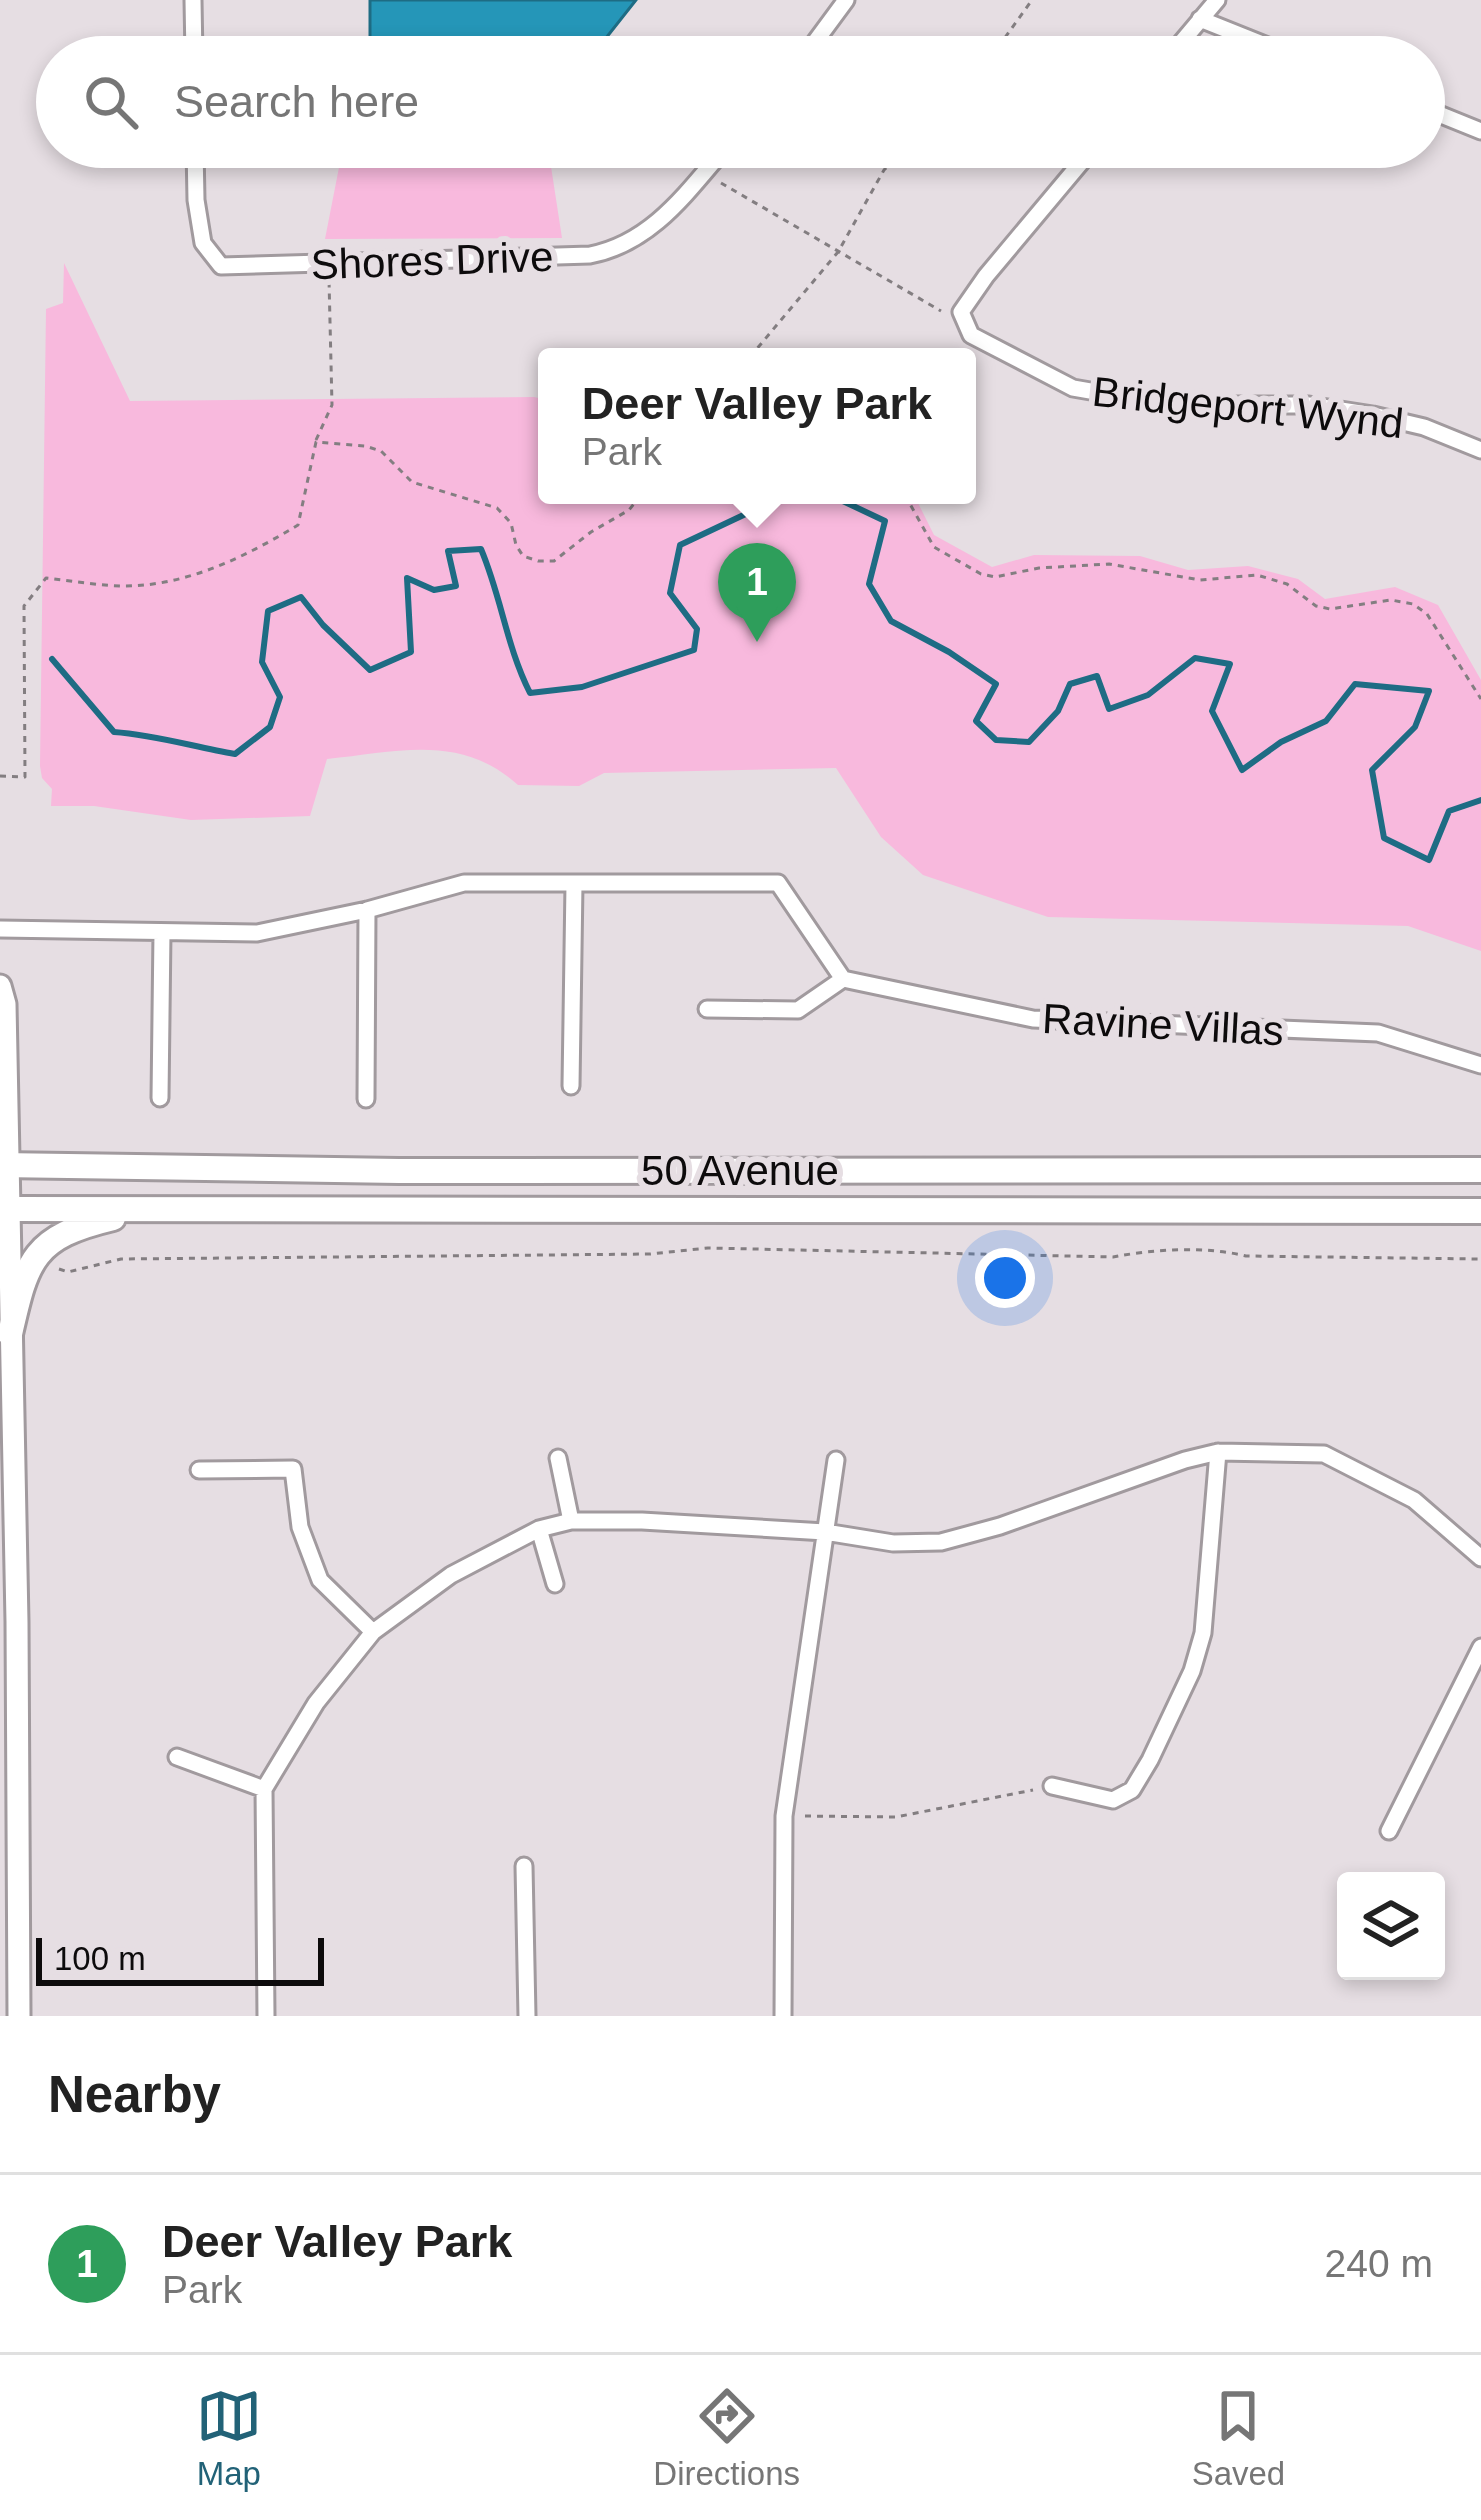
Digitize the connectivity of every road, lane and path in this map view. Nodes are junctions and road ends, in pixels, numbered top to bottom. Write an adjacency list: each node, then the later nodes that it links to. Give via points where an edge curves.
1 (193, 0): 6 (street)
2 (846, 0): 7 (street)
3 (1032, 0): 8 (path)
4 (1216, 0): 5 (street)
5 (1200, 20): 9 (street); 10 (street)
6 (194, 36)
7 (819, 36)
8 (1006, 36)
9 (1187, 36)
10 (1241, 36)
11 (1445, 116): 12 (street)
12 (1481, 131)
13 (195, 168): 19 (street, Shores Drive, via 202,243 221,266)
14 (708, 168): 17 (street, Shores Drive)
15 (886, 168): 18 (path)
16 (1077, 168): 20 (street, via 986,277 962,312)
17 (704, 173): 18 (path); 19 (street, Shores Drive, via 661,223 610,251)
18 (838, 252): 20 (path); 21 (path)
19 (328, 263): 22 (path, via 332,405)
20 (967, 326): 23 (street, Bridgeport Wynd, via 1073,388 1171,405 1309,405 1424,427)
21 (758, 348)
22 (316, 442): 24 (path, via 380,451 412,482 497,508 523,556 538,561 554,561); 27 (path, via 298,525 256,550 195,575 124,586 46,578 24,606 25,777)
23 (1481, 450)
24 (633, 504)
25 (910, 504): 26 (path, via 934,547 995,577 1109,564 1200,580 1257,575 1330,609 1413,604)
26 (1481, 699)
27 (0, 776)
28 (574, 884): 29 (street, via 464,883); 32 (street, via 778,884); 36 (street)
29 (367, 910): 31 (street, via 256,934); 38 (street)
30 (0, 929): 31 (street)
31 (162, 932): 37 (street)
32 (843, 979): 34 (street, via 798,1010); 35 (street, Ravine Villas, via 1033,1019 1378,1033)
33 (0, 986): 39 (main road)
34 (707, 1010)
35 (1481, 1065)
36 (571, 1086)
37 (160, 1098)
38 (366, 1099)
39 (5, 1165): 40 (main road, 50 Avenue); 41 (main road)
40 (1481, 1170)
41 (5, 1209): 42 (main road, 50 Avenue); 46 (main road)
42 (152, 1209): 43 (main road, 50 Avenue); 44 (main road, via 66,1232)
43 (1481, 1211)
44 (39, 1253): 45 (path, via 68,1272 121,1259 708,1248); 46 (main road, via 24,1275)
45 (1481, 1258)
46 (10, 1334): 64 (main road)
47 (1218, 1452): 53 (street, via 941,1542); 54 (street, via 1324,1454 1414,1500); 59 (street, via 1204,1633 1150,1760 1132,1790 1113,1800)
48 (558, 1458): 51 (street)
49 (836, 1460): 53 (street)
50 (199, 1470): 56 (street, via 292,1468 300,1527 320,1580)
51 (571, 1521): 52 (street); 53 (street)
52 (539, 1529): 55 (street); 56 (street, via 451,1575)
53 (824, 1532): 61 (street)
54 (1481, 1558)
55 (555, 1584)
56 (373, 1632): 60 (street, via 316,1703)
57 (1481, 1647): 62 (street)
58 (177, 1757): 60 (street)
59 (1052, 1786): 61 (path, via 896,1817)
60 (264, 1789): 65 (street)
61 (784, 1816): 67 (street)
62 (1389, 1831)
63 (524, 1866): 66 (street)
64 (19, 2016)
65 (266, 2016)
66 (527, 2016)
67 (783, 2016)

